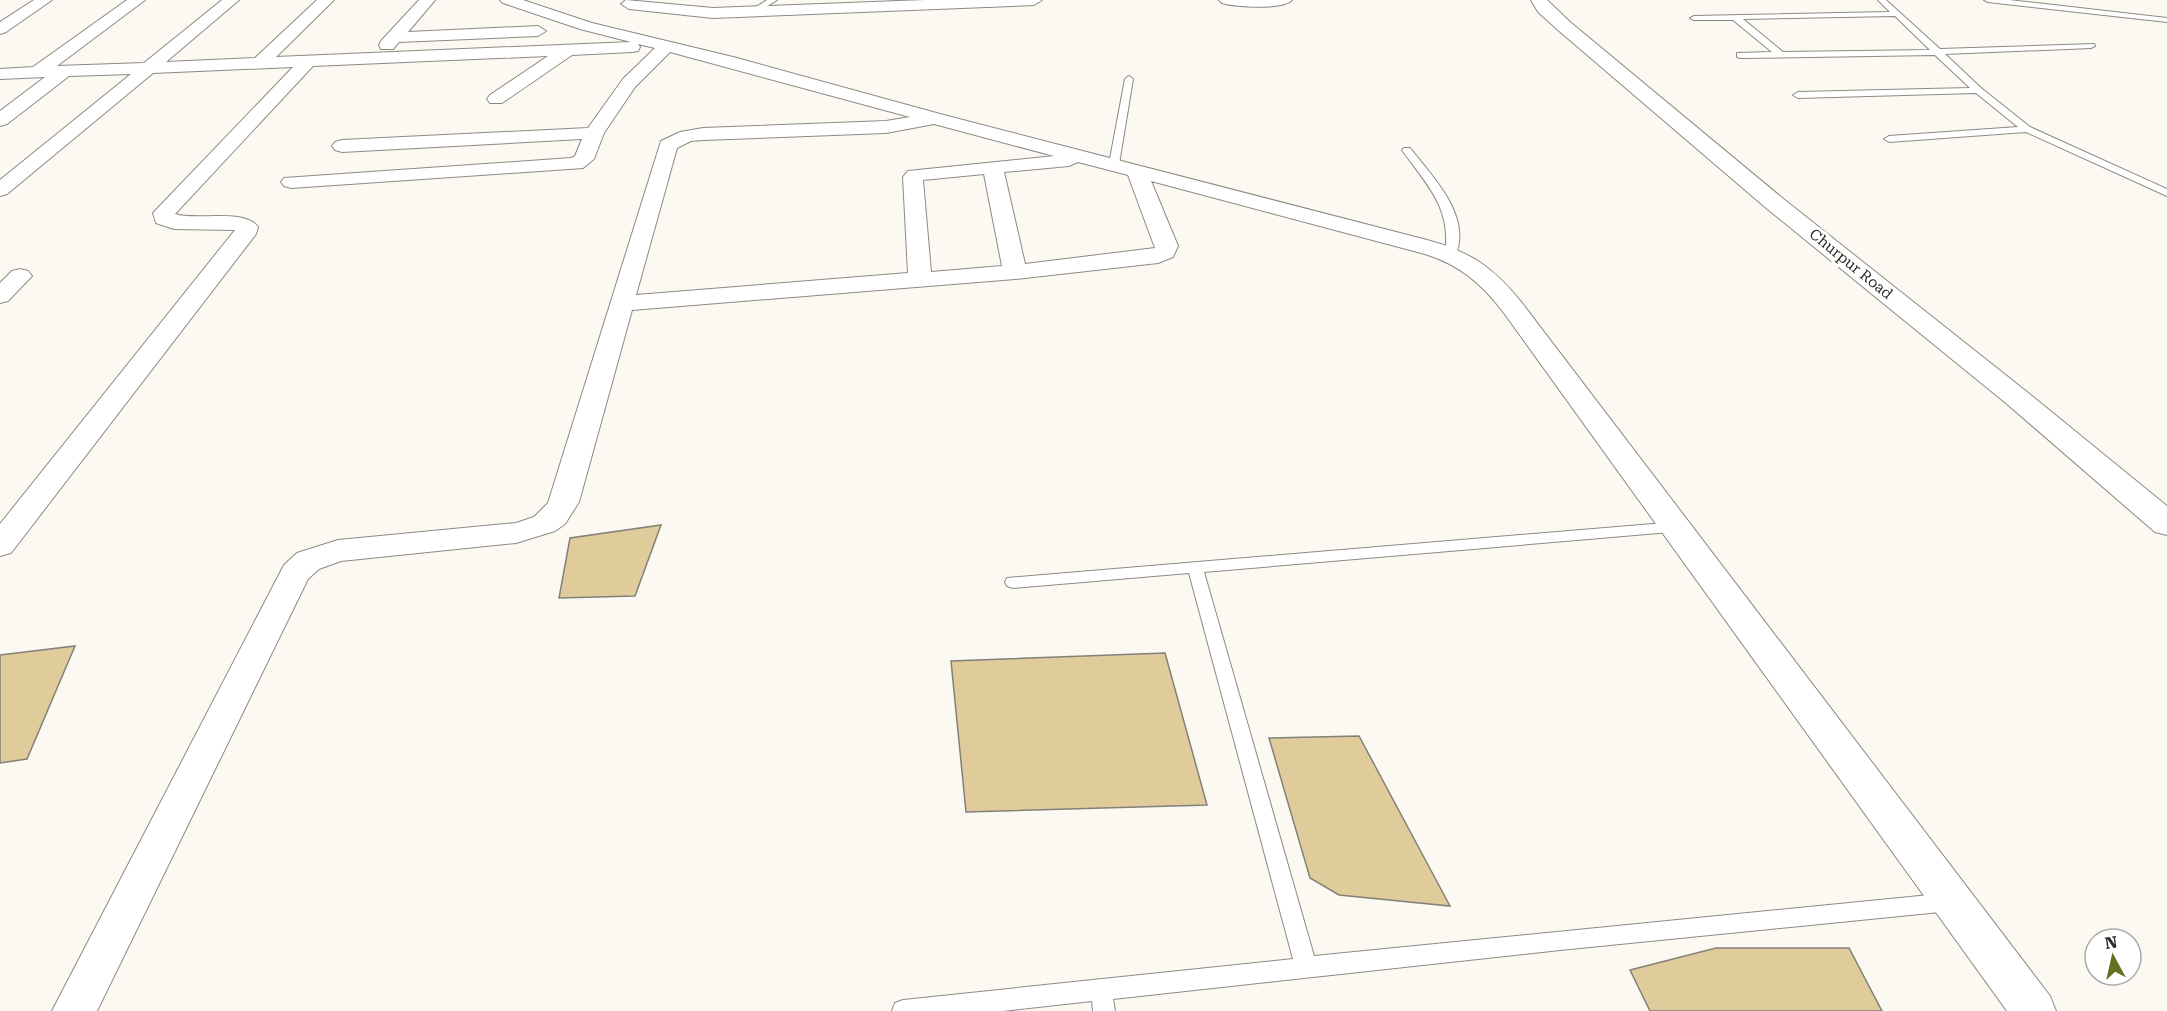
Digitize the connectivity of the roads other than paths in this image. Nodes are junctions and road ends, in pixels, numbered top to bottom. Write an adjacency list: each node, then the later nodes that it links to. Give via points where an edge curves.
1 (44, 0): 20 (street)
2 (137, 0): 33 (street)
3 (231, 0): 31 (street)
4 (326, 0): 30 (street)
5 (427, 0): 21 (street)
6 (508, 0): 14 (street)
7 (773, 0): 15 (lane)
8 (1034, 0): 15 (street)
9 (1227, 0): 10 (street)
10 (1284, 0)
11 (1539, 0): 57 (street, Churpur Road, via 1564,26 1773,202)
12 (1882, 0): 16 (lane)
13 (1988, 0): 19 (lane)
14 (615, 11): 15 (street); 21 (street, via 551,31); 22 (street)
15 (752, 12)
16 (1897, 14): 17 (lane); 25 (lane)
17 (1735, 17): 18 (lane); 26 (lane)
18 (1694, 18)
19 (2167, 20)
20 (0, 28)
21 (394, 37): 28 (street)
22 (667, 46): 24 (street); 39 (street); 42 (street, via 629,83)
23 (2091, 46): 25 (lane)
24 (568, 50): 28 (street); 38 (street)
25 (1937, 52): 26 (lane); 36 (lane)
26 (1780, 54): 27 (lane)
27 (1740, 55)
28 (373, 59): 29 (street)
29 (307, 62): 30 (street); 59 (street, via 164,213 164,218 174,222 239,224 247,227 245,234)
30 (260, 63): 31 (street)
31 (148, 68): 32 (street); 49 (street)
32 (65, 71): 33 (street); 40 (street)
33 (38, 72): 34 (street)
34 (0, 74)
35 (1129, 79): 46 (lane)
36 (1978, 90): 37 (lane); 41 (lane)
37 (1798, 95)
38 (496, 99)
39 (933, 118): 46 (street); 56 (street, via 886,127 703,134 675,140 665,154)
40 (0, 120)
41 (2026, 129): 43 (lane); 50 (lane)
42 (594, 133): 44 (street); 48 (street, via 584,159 565,166)
43 (1889, 139)
44 (342, 146)
45 (1407, 150): 51 (lane, via 1447,206 1454,224)
46 (1114, 164): 47 (street); 51 (street); 52 (street, via 1167,246 1165,252 1144,259)
47 (993, 166): 52 (street); 54 (street, via 920,173 913,177)
48 (291, 182)
49 (0, 190)
50 (2167, 193)
51 (1451, 254): 58 (street, via 1474,266 1493,283)
52 (1015, 272): 54 (street)
53 (20, 276): 55 (street)
54 (920, 279): 56 (street)
55 (0, 296)
56 (624, 303): 65 (street, via 564,502 555,519 516,533 338,551 308,561 295,573)
57 (2167, 524)
58 (1677, 527): 60 (lane); 62 (street)
59 (0, 545)
60 (1195, 567): 61 (lane); 63 (lane)
61 (1013, 582)
62 (1954, 901): 63 (lane); 67 (street)
63 (1306, 968): 64 (lane)
64 (1103, 1000): 66 (lane)
65 (74, 1011)
66 (903, 1011)
67 (2034, 1011)

